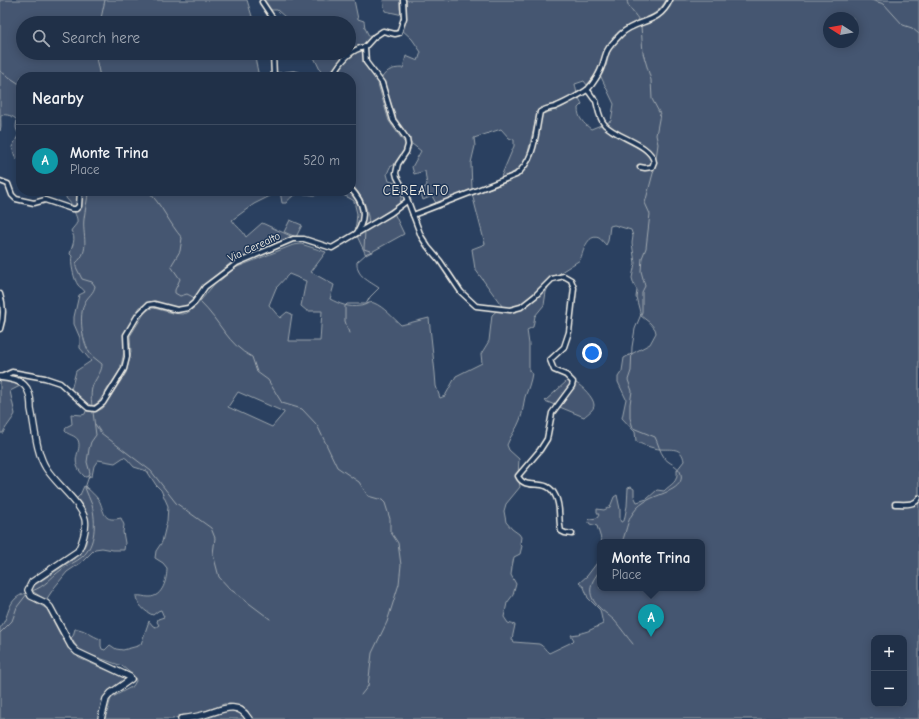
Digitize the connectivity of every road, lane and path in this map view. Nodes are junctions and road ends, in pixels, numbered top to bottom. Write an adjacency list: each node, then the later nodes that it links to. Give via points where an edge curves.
1 (403, 0): 5 (street, via 404,18 399,33 383,31)
2 (670, 0): 11 (street, via 666,10 661,14 621,34 607,51 602,68)
3 (262, 2): 4 (street)
4 (271, 16)
5 (365, 47): 6 (street); 16 (street, via 366,62 382,83 394,120 407,139 406,152 398,164 396,173)
6 (356, 50)
7 (273, 60): 9 (street)
8 (345, 60): 10 (street)
9 (274, 72)
10 (335, 72)
11 (587, 90): 12 (street, via 596,101 605,125 650,152 654,162 652,167); 17 (street, via 540,112 532,153 523,169 516,175)
12 (640, 167)
13 (0, 181): 15 (street, via 8,184 16,199 34,203 45,200 76,209 79,206)
14 (356, 195): 18 (street, via 363,211 363,220)
15 (80, 196)
16 (407, 201): 17 (street); 18 (street, Via Cerealto)
17 (413, 215): 24 (street, via 421,236 461,292 476,306 510,310 521,307 552,279 564,276 571,280 574,288 570,332 564,347 550,360 554,370 573,382 572,386 552,414 547,439 518,476 525,484 544,484 550,488 556,496 561,531)
18 (356, 234): 21 (street, Via Cerealto, via 332,248 304,239 293,239 237,263 205,287 188,308 177,310 154,304 148,305 138,315 126,335 127,357 124,369 103,403 95,409 88,408 60,383 12,372)
19 (0, 294): 20 (street, via 3,319)
20 (0, 329)
21 (0, 377): 25 (street, via 22,383 28,391 36,436 46,469 85,520 78,552 30,584 28,590 29,594 50,607 71,646 77,652 130,677 131,679 106,699)
22 (919, 498): 23 (street, via 914,503)
23 (895, 504)
24 (572, 534)
25 (101, 719)
26 (181, 719): 27 (street, via 226,707 237,709)
27 (249, 719)

